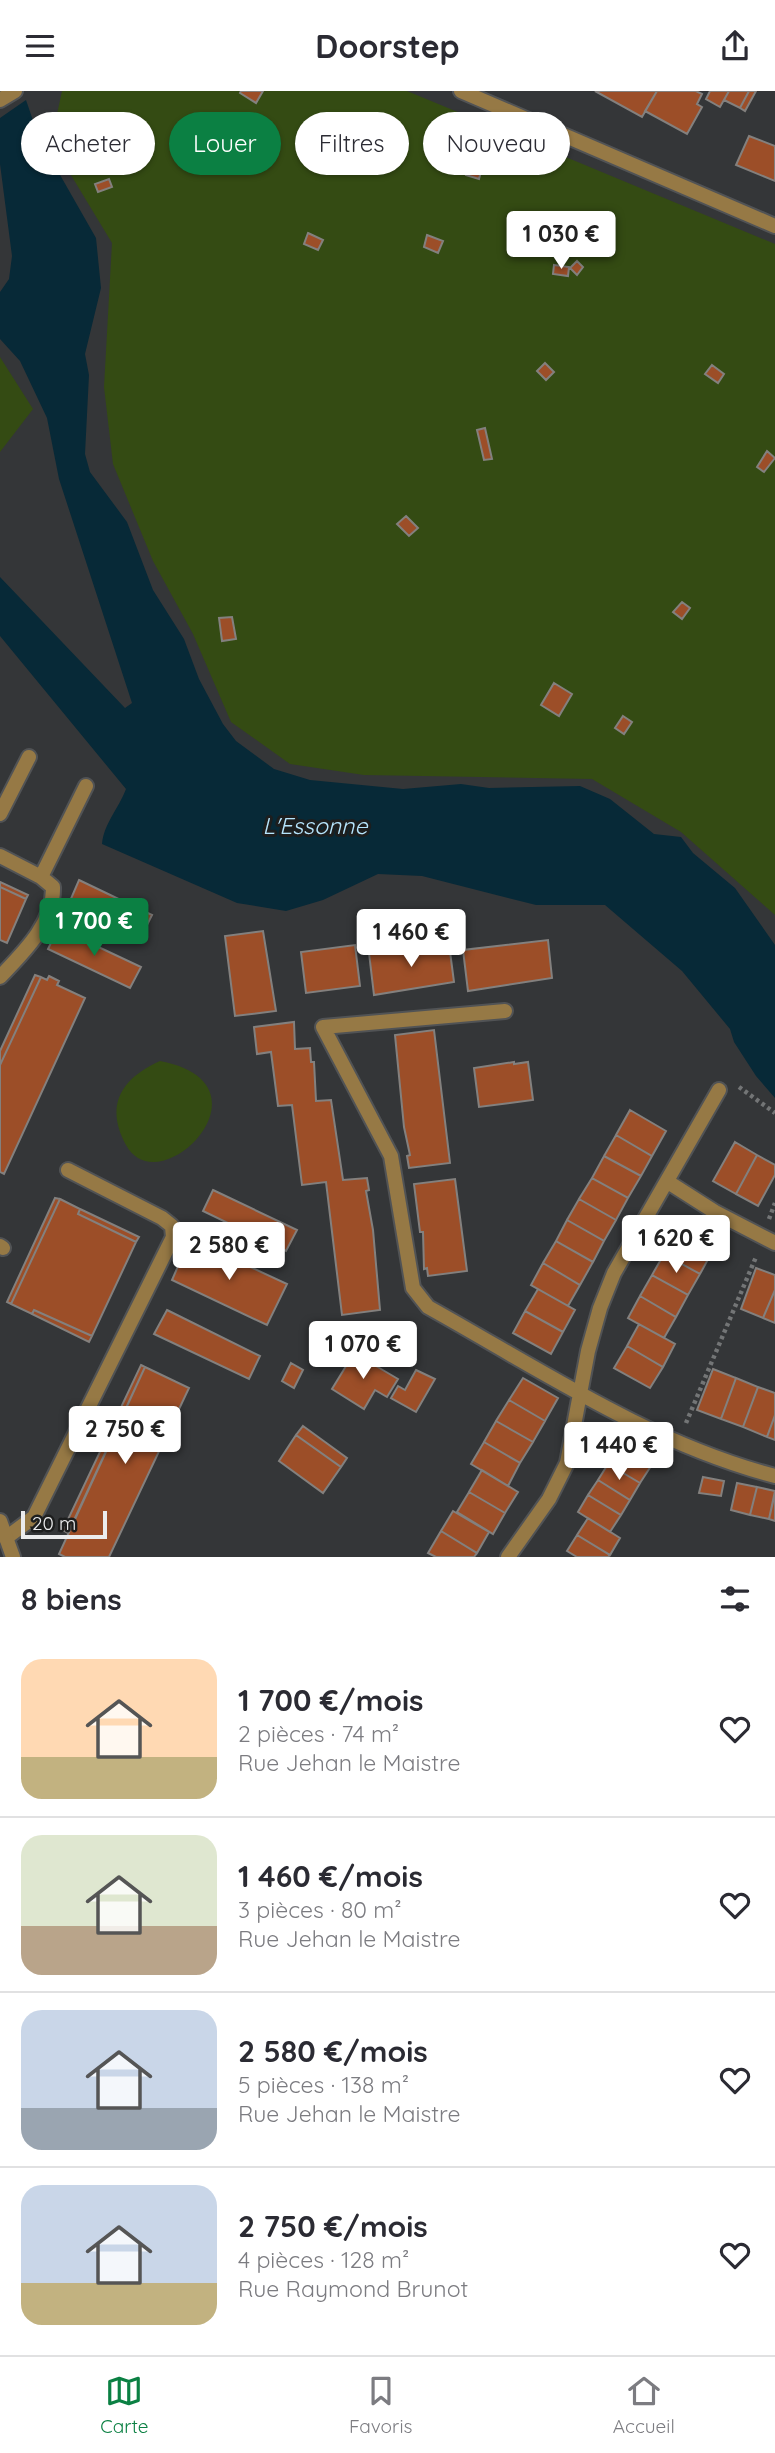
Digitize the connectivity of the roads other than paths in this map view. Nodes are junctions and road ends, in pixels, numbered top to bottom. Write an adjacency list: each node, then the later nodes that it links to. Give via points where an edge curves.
1 (15, 91): 3 (street)
2 (461, 91): 4 (street)
3 (0, 100)
4 (775, 226)
5 (29, 757): 7 (street)
6 (86, 786): 9 (street)
7 (0, 814)
8 (0, 856): 9 (street)
9 (41, 877): 10 (street, via 53,887 53,907 26,949)
10 (0, 977)
11 (505, 1011): 16 (street, via 323,1027 391,1156 412,1289 428,1307)
12 (719, 1090): 14 (street)
13 (68, 1170): 19 (street, via 162,1219 172,1226 173,1237 34,1517)
14 (668, 1182): 15 (street); 16 (street, via 614,1273 600,1308)
15 (770, 1240)
16 (580, 1395): 17 (street, via 679,1444); 21 (street, via 567,1463 550,1499)
17 (775, 1476)
18 (0, 1521): 19 (street)
19 (6, 1538): 20 (street)
20 (13, 1557)
21 (508, 1557)

